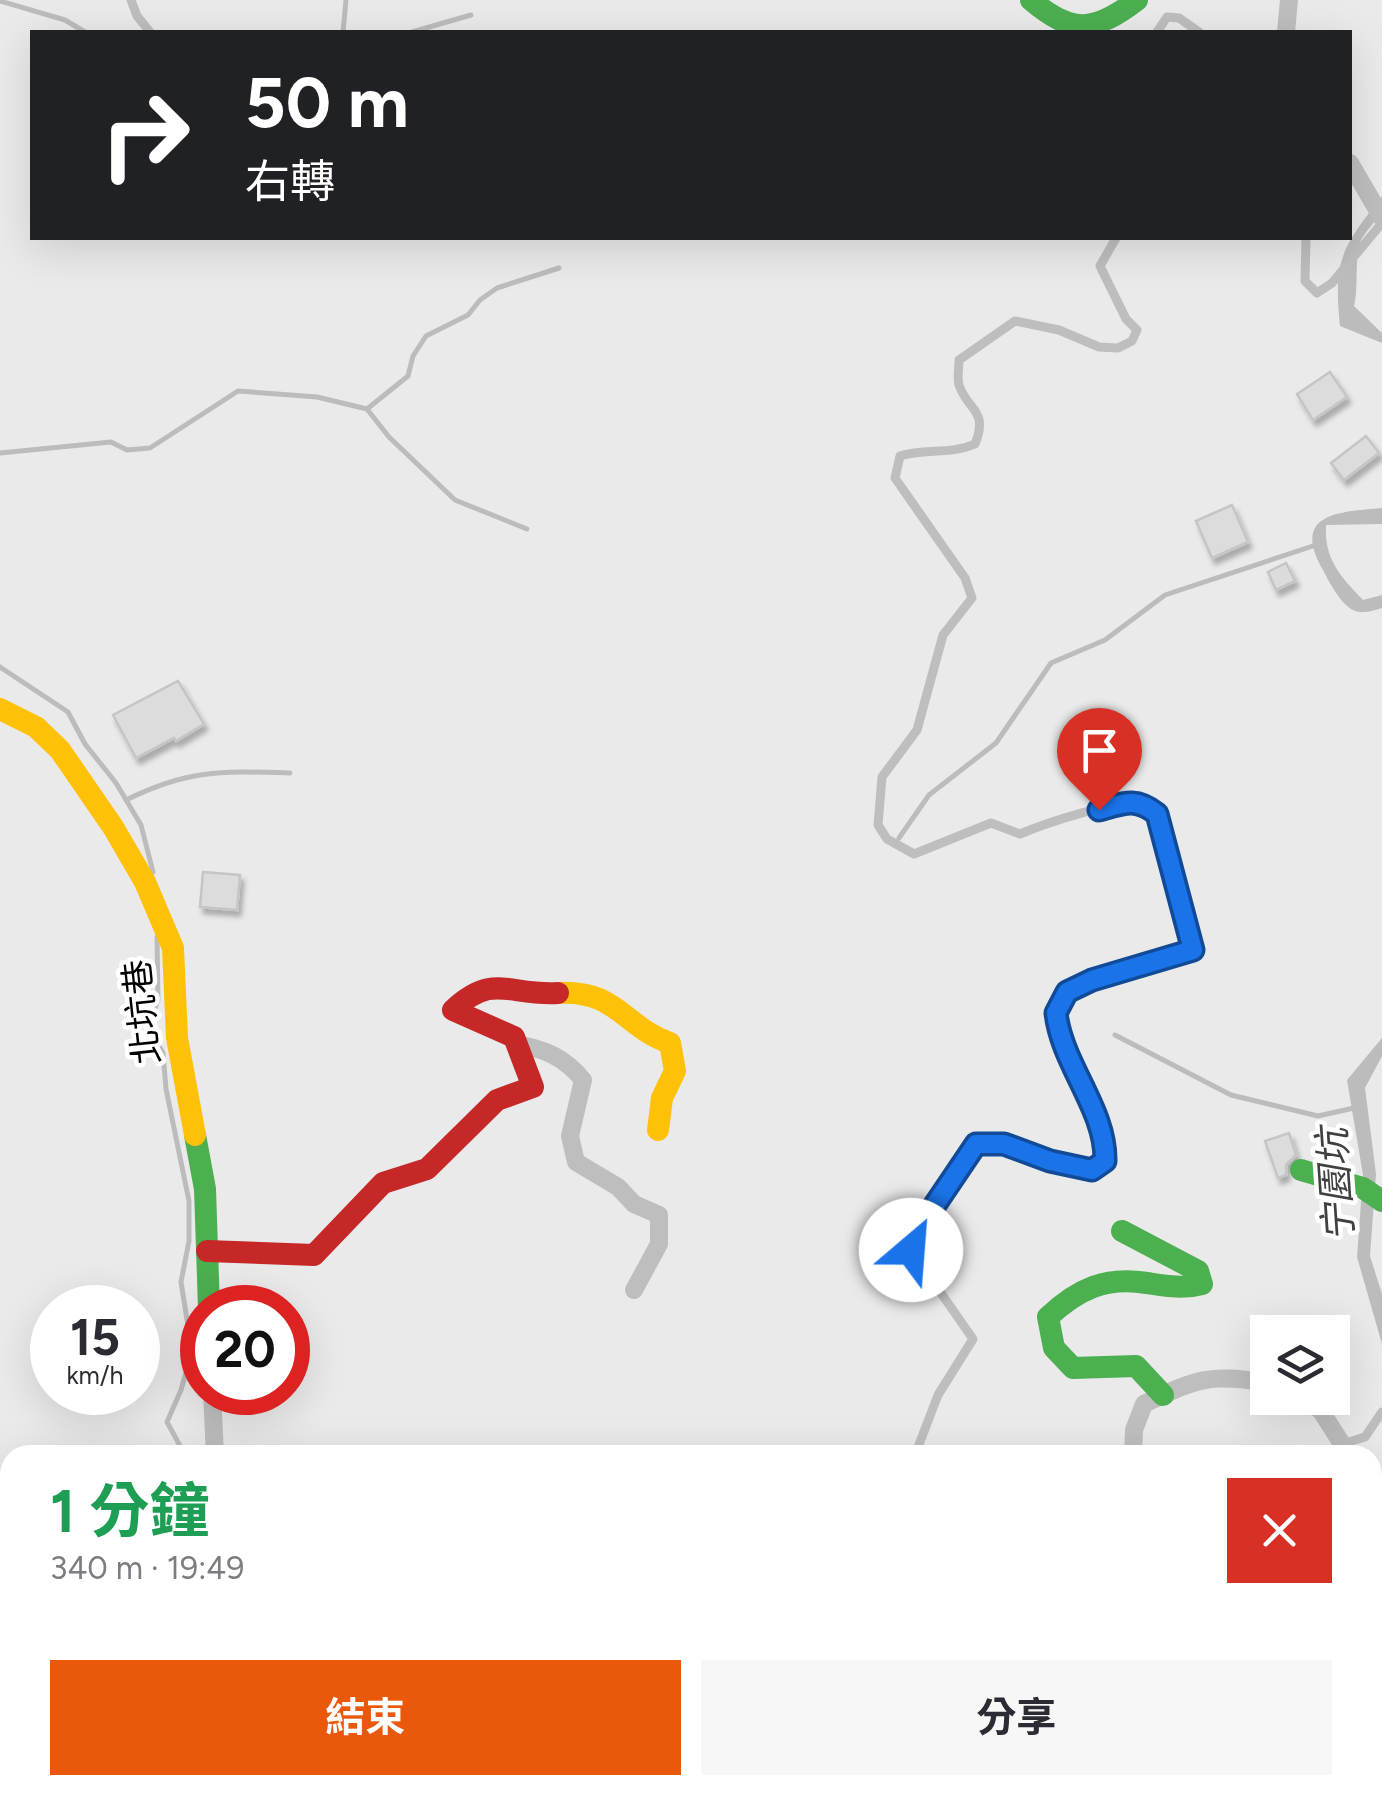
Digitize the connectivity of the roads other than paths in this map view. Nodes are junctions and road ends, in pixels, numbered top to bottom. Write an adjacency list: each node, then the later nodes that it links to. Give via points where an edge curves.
1 (131, 0): 5 (lane)
2 (1030, 0): 3 (street, via 1052,20 1084,27 1113,20)
3 (1137, 0)
4 (1290, 0): 8 (street)
5 (148, 30)
6 (1158, 30): 7 (lane, via 1167,17)
7 (1196, 30)
8 (1286, 30)
9 (1352, 166): 10 (street)
10 (1382, 220): 12 (lane, via 1317,293 1306,281)
11 (1115, 240): 28 (lane, via 1100,266 1136,330 1132,341 1099,347 1015,321 960,360 959,385 978,413 976,444 900,456 895,478 972,598 944,635 917,730 882,777 878,826 914,854 991,823 1020,834 1126,803 1144,804 1157,814 1193,950 1092,980 1067,992 1056,1013 1106,1144 1105,1161 1092,1170 1004,1144 976,1144 922,1224 911,1250 972,1339 938,1395)
12 (1306, 240)
13 (0, 709): 19 (street, 北坑巷, via 36,727 60,750 145,882 173,948 177,1038 205,1189)
14 (516, 1044): 15 (street, via 514,1036 453,1010 471,992 498,986 600,998 670,1043 675,1071 662,1098); 19 (street, via 532,1088 497,1100 427,1168 383,1183 314,1255); 21 (street, via 568,1062 582,1080 570,1136 576,1162 659,1215 659,1244)
15 (658, 1130)
16 (1301, 1170): 17 (street, via 1363,1188)
17 (1382, 1201)
18 (1122, 1231): 23 (street, via 1198,1271 1202,1284 1181,1290 1109,1279 1070,1295 1048,1317 1054,1348 1073,1368 1136,1366)
19 (207, 1251): 20 (street, 北坑巷)
20 (208, 1285)
21 (634, 1290)
22 (1250, 1380): 23 (street, via 1198,1378)
23 (1162, 1395): 29 (street, via 1144,1404)
24 (1382, 1412): 31 (lane, via 1365,1437)
25 (213, 1415): 27 (street)
26 (1324, 1415): 30 (street)
27 (215, 1445)
28 (919, 1445)
29 (1133, 1445)
30 (1338, 1445)
31 (1348, 1445)

